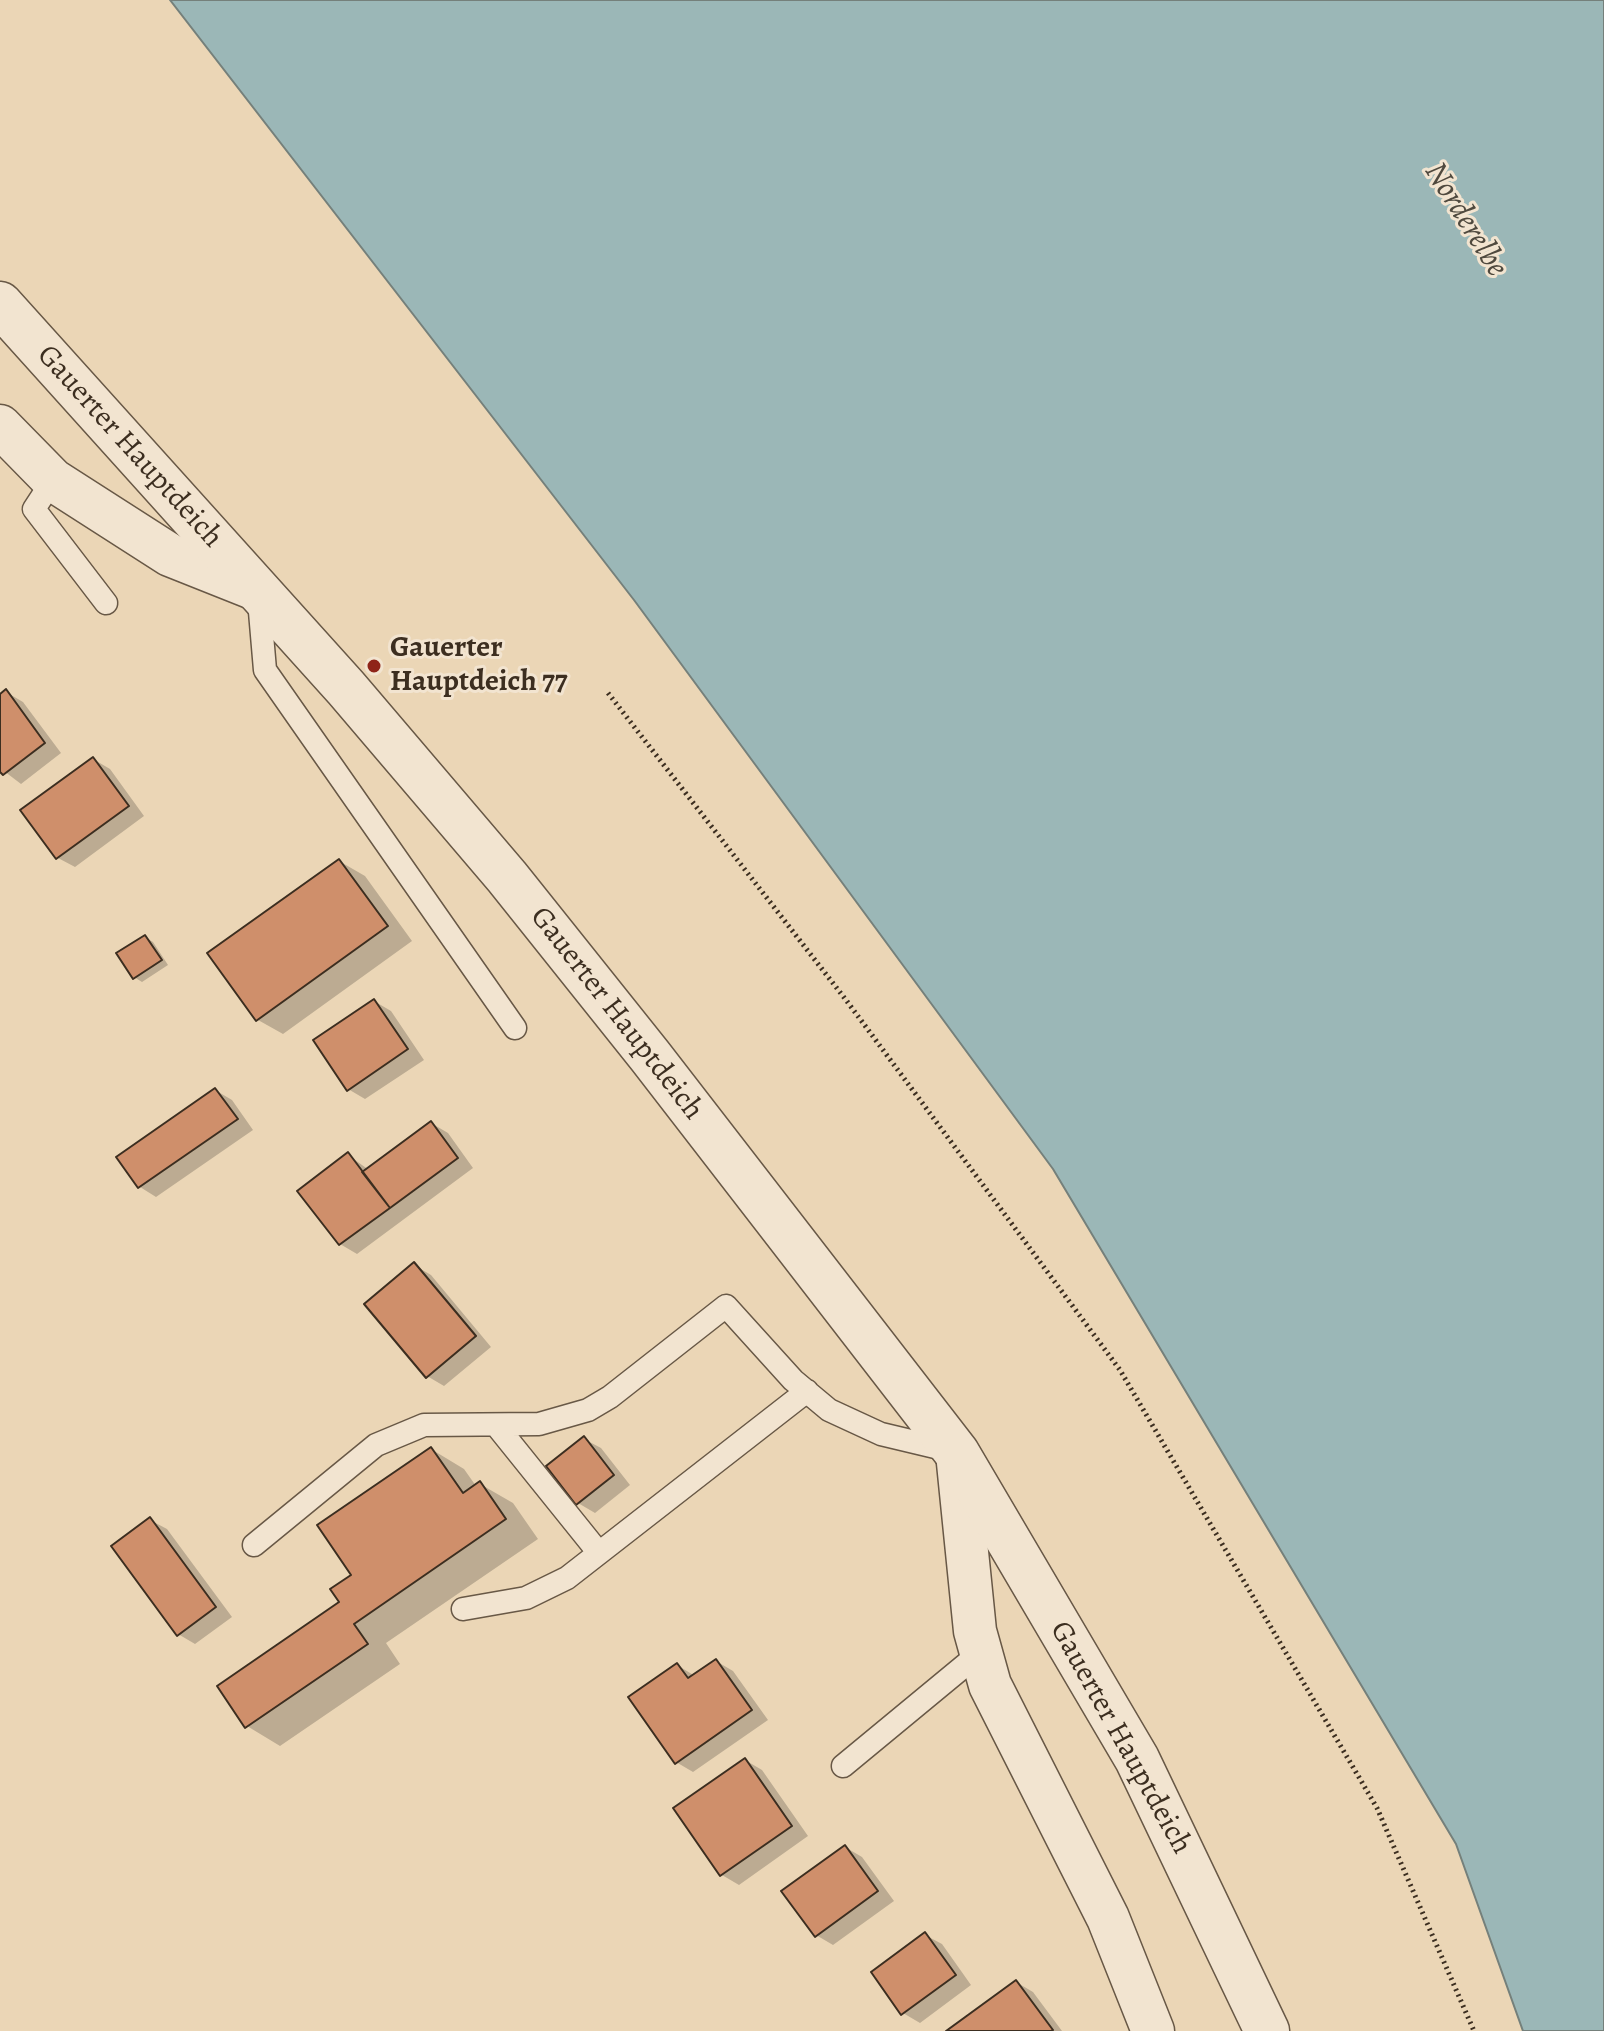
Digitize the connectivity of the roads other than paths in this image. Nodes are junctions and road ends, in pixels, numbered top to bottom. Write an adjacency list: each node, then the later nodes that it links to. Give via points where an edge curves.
1 (0, 304): 4 (street, Gauerter Hauptdeich)
2 (0, 426): 3 (street, Gauerter Hauptdeich)
3 (53, 480): 4 (street, Gauerter Hauptdeich, via 170,555); 5 (lane, via 34,509)
4 (258, 590): 6 (lane, via 265,670); 9 (street, Gauerter Hauptdeich, via 507,877)
5 (106, 603)
6 (515, 1028)
7 (807, 1391): 8 (lane, via 726,1306 588,1410 539,1424); 9 (lane, via 829,1410 881,1434); 11 (lane)
8 (496, 1425): 10 (lane, via 424,1425 376,1445); 11 (lane)
9 (957, 1453): 13 (street); 16 (street, Gauerter Hauptdeich, via 1137,1759)
10 (254, 1545)
11 (599, 1553): 12 (lane, via 567,1578 526,1598)
12 (463, 1609)
13 (981, 1652): 14 (lane); 15 (street, via 990,1685 1108,1918)
14 (843, 1766)
15 (1153, 2031)
16 (1267, 2031)

